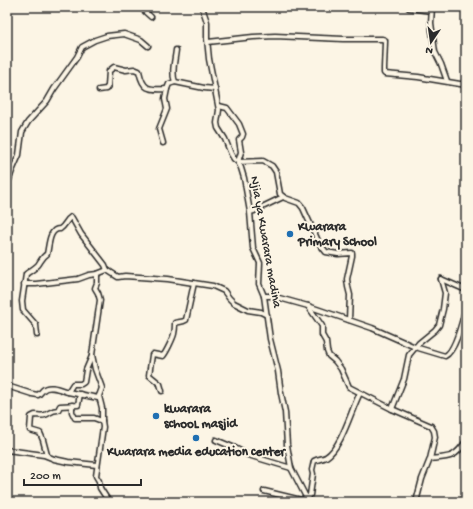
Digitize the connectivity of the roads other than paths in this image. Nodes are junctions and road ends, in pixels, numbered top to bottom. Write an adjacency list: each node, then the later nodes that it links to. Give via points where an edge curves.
1 (140, 7): 5 (street)
2 (202, 7): 6 (street, Njia ya Kwarara madina, via 207,22)
3 (408, 7): 4 (street)
4 (432, 9): 10 (street, via 435,52)
5 (151, 17)
6 (208, 42): 10 (street, via 275,36 382,38 385,40 385,74); 14 (street, Njia ya Kwarara madina)
7 (148, 46): 19 (street, via 141,40 124,34 107,36 82,47 47,101 22,132 19,155)
8 (176, 50): 11 (street)
9 (466, 76): 12 (street)
10 (447, 81): 12 (street)
11 (175, 82): 13 (street, via 169,84); 14 (street)
12 (465, 85)
13 (166, 89): 15 (street, via 146,88 139,71 114,68 109,71 106,89); 17 (street, via 167,109 159,129)
14 (215, 89): 16 (street, Njia ya Kwarara madina)
15 (99, 90)
16 (219, 106): 18 (street, Njia ya Kwarara madina, via 218,128); 18 (street, via 227,108 243,134 239,140 241,152)
17 (164, 143)
18 (238, 162): 20 (street, via 263,161 272,166); 21 (street, Njia ya Kwarara madina, via 244,178)
19 (7, 186)
20 (283, 197): 21 (street); 31 (street, via 299,203 303,208 319,243 326,252 352,253 347,279 350,295)
21 (250, 212): 27 (street, Njia ya Kwarara madina, via 253,248 260,263 260,284)
22 (107, 270): 23 (street); 24 (street, via 118,277); 25 (street, via 71,217 64,227 54,230 47,254 26,274)
23 (97, 274): 25 (street); 34 (street, via 95,288 100,300)
24 (194, 283): 30 (street, via 219,288 234,303); 36 (street, via 186,320 176,323 166,352 162,356 152,355 149,375 160,384)
25 (24, 284): 32 (street, via 22,310 36,325)
26 (466, 290): 33 (street, via 440,279 445,293 439,325)
27 (264, 296): 28 (street); 30 (street, Njia ya Kwarara madina)
28 (308, 306): 31 (street); 38 (street, via 322,326 322,335 329,356 342,369 349,387)
29 (466, 307): 33 (street, via 454,348 449,354 446,356)
30 (267, 315): 50 (street, Njia ya Kwarara madina, via 285,412)
31 (349, 320): 33 (street)
32 (37, 335)
33 (415, 347): 42 (street, via 409,355 404,379)
34 (92, 355): 37 (street, via 84,382 73,384); 40 (street, via 102,388)
35 (7, 386): 37 (street, via 38,396 47,388)
36 (162, 391)
37 (68, 392): 39 (street)
38 (360, 392): 42 (street); 54 (street, via 336,446 325,458 314,461)
39 (80, 394): 40 (street, via 98,398); 41 (street, via 78,405)
40 (100, 396): 43 (street)
41 (72, 405): 43 (street, via 75,418 94,418); 47 (street, via 60,406 58,410 46,415 31,417 30,430 40,433)
42 (392, 409): 48 (street, via 431,426 435,437)
43 (102, 421): 49 (street)
44 (216, 440): 50 (street, via 255,457)
45 (466, 441): 48 (street, via 454,455)
46 (7, 450): 47 (street)
47 (47, 456): 49 (street, via 68,462)
48 (430, 459): 58 (street)
49 (97, 464): 56 (street, via 96,476)
50 (291, 468): 51 (street, Njia ya Kwarara madina)
51 (302, 489): 54 (street, Njia ya Kwarara madina); 55 (street)
52 (264, 491): 53 (street)
53 (290, 498): 55 (street); 57 (street)
54 (308, 500): 55 (street)
55 (301, 501)
56 (109, 502)
57 (287, 502)
58 (416, 502)

